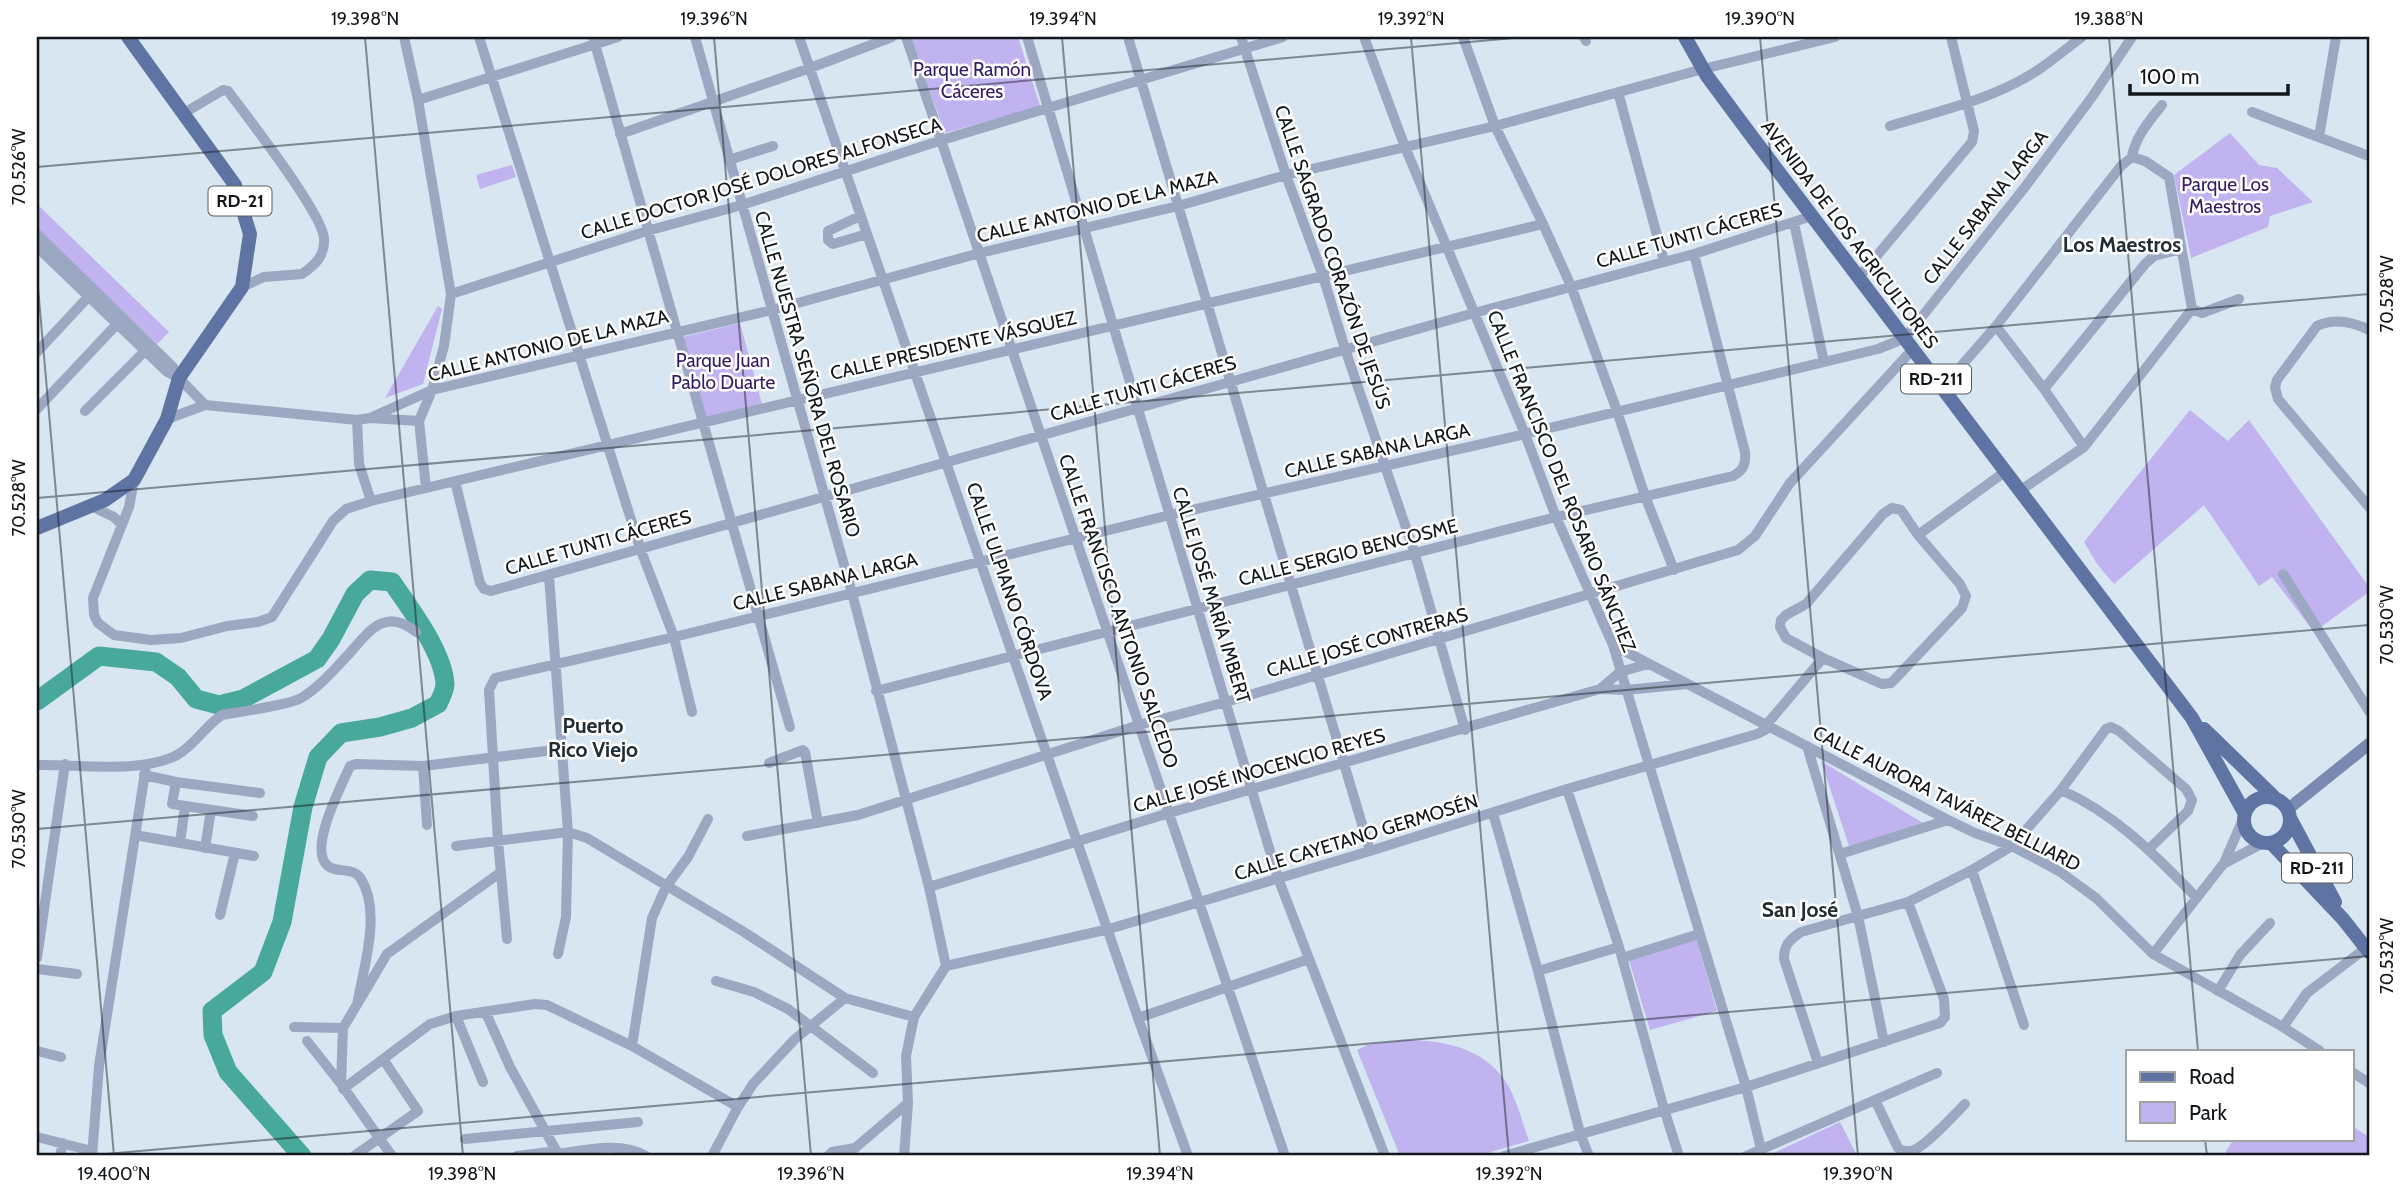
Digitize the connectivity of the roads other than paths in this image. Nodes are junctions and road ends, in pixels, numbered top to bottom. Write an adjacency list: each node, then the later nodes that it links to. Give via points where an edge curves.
1 (128, 37): 34 (main road, RD-21)
2 (404, 37): 28 (street)
3 (479, 37): 25 (street)
4 (618, 37): 21 (street)
5 (695, 37): 29 (street, CALLE NUESTRA SEÑORA DEL ROSARIO)
6 (799, 37): 23 (street, CALLE ULPIANO CÓRDOVA)
7 (892, 37): 23 (street)
8 (906, 37): 39 (street, CALLE FRANCISCO ANTONIO SALCEDO)
9 (1027, 37): 32 (street, CALLE JOSÉ MARÍA IMBERT)
10 (1128, 37): 26 (street)
11 (1241, 37): 22 (street, CALLE SAGRADO CORAZÓN DE JESÚS)
12 (1283, 37): 22 (street, CALLE DOCTOR JOSÉ DOLORES ALFONSECA)
13 (1364, 37): 41 (street, CALLE FRANCISCO DEL ROSARIO SÁNCHEZ)
14 (1463, 37): 35 (street)
15 (1685, 37): 24 (main road, AVENIDA DE LOS AGRICULTORES / RD-211)
16 (1835, 37): 24 (street, CALLE ANTONIO DE LA MAZA)
17 (1951, 37): 30 (street)
18 (2081, 37): 30 (street, via 2038,70)
19 (2132, 37): 81 (street, CALLE SABANA LARGA)
20 (2336, 37): 38 (street)
21 (594, 40): 25 (street); 37 (street)
22 (1245, 50): 26 (street, CALLE DOCTOR JOSÉ DOLORES ALFONSECA); 46 (street, CALLE SAGRADO CORAZÓN DE JESÚS)
23 (810, 68): 29 (street); 45 (street, CALLE ULPIANO CÓRDOVA)
24 (1703, 69): 27 (street, CALLE ANTONIO DE LA MAZA); 50 (main road, AVENIDA DE LOS AGRICULTORES / RD-211)
25 (493, 78): 28 (street); 63 (street)
26 (1141, 80): 32 (street, CALLE DOCTOR JOSÉ DOLORES ALFONSECA); 48 (street)
27 (1618, 92): 35 (street, CALLE ANTONIO DE LA MAZA); 62 (street)
28 (418, 100): 69 (street)
29 (713, 102): 37 (street); 44 (street, CALLE NUESTRA SEÑORA DEL ROSARIO)
30 (1966, 102): 36 (street); 65 (street, via 1974,131 1970,146)
31 (2162, 105): 43 (street, via 2144,128)
32 (1048, 109): 39 (street, CALLE DOCTOR JOSÉ DOLORES ALFONSECA); 53 (street, CALLE JOSÉ MARÍA IMBERT)
33 (2252, 112): 38 (street)
34 (184, 113): 68 (main road, RD-21, via 235,185 250,234); 68 (street, via 228,90 323,229 321,256 302,274 263,277)
35 (1495, 126): 41 (street, CALLE ANTONIO DE LA MAZA); 51 (street)
36 (1890, 126)
37 (620, 134): 54 (street)
38 (2319, 137): 42 (street)
39 (942, 140): 45 (street, CALLE DOCTOR JOSÉ DOLORES ALFONSECA); 60 (street, CALLE FRANCISCO ANTONIO SALCEDO)
40 (773, 146): 44 (street)
41 (1405, 147): 46 (street, CALLE ANTONIO DE LA MAZA); 57 (street, CALLE FRANCISCO DEL ROSARIO SÁNCHEZ)
42 (2369, 156)
43 (2132, 157): 59 (street, via 2169,177); 78 (street)
44 (729, 159): 47 (street, CALLE NUESTRA SEÑORA DEL ROSARIO)
45 (846, 172): 47 (street, CALLE DOCTOR JOSÉ DOLORES ALFONSECA); 49 (street, CALLE ULPIANO CÓRDOVA)
46 (1286, 175): 48 (street, CALLE ANTONIO DE LA MAZA); 64 (street, CALLE SAGRADO CORAZÓN DE JESÚS)
47 (742, 205): 54 (street, CALLE DOCTOR JOSÉ DOLORES ALFONSECA); 74 (street, CALLE NUESTRA SEÑORA DEL ROSARIO)
48 (1178, 206): 53 (street, CALLE ANTONIO DE LA MAZA); 72 (street)
49 (860, 216): 56 (street, CALLE ULPIANO CÓRDOVA); 56 (street, via 828,230 828,240 839,244)
50 (1812, 216): 52 (street, CALLE TUNTI CÁCERES); 65 (main road, AVENIDA DE LOS AGRICULTORES / RD-211)
51 (1543, 223): 57 (street, CALLE PRESIDENTE VÁSQUEZ); 67 (street)
52 (1794, 223): 61 (street, CALLE TUNTI CÁCERES); 87 (street)
53 (1084, 227): 60 (street, CALLE ANTONIO DE LA MAZA); 77 (street, CALLE JOSÉ MARÍA IMBERT)
54 (648, 231): 63 (street, CALLE DOCTOR JOSÉ DOLORES ALFONSECA); 80 (street)
55 (37, 234): 89 (street, via 173,367)
56 (867, 234): 66 (street, CALLE ULPIANO CÓRDOVA)
57 (1447, 246): 64 (street, CALLE PRESIDENTE VÁSQUEZ); 75 (street, CALLE FRANCISCO DEL ROSARIO SÁNCHEZ)
58 (37, 247): 70 (street)
59 (2180, 249): 73 (street); 93 (street, via 2154,256 2145,264)
60 (980, 253): 66 (street, CALLE ANTONIO DE LA MAZA); 82 (street, CALLE FRANCISCO ANTONIO SALCEDO)
61 (1694, 254): 62 (street, CALLE TUNTI CÁCERES); 91 (street)
62 (1664, 261): 67 (street, CALLE TUNTI CÁCERES)
63 (550, 262): 69 (street, CALLE DOCTOR JOSÉ DOLORES ALFONSECA); 86 (street)
64 (1323, 276): 72 (street, CALLE PRESIDENTE VÁSQUEZ); 83 (street, CALLE SAGRADO CORAZÓN DE JESÚS)
65 (1859, 277): 81 (main road, AVENIDA DE LOS AGRICULTORES / RD-211)
66 (883, 278): 74 (street, CALLE ANTONIO DE LA MAZA); 88 (street, CALLE ULPIANO CÓRDOVA)
67 (1571, 286): 75 (street, CALLE TUNTI CÁCERES); 100 (street)
68 (243, 287): 89 (main road, RD-21)
69 (451, 295): 94 (street)
70 (88, 297): 76 (street); 85 (street)
71 (2239, 299): 73 (street, via 2202,313)
72 (1208, 303): 77 (street, CALLE PRESIDENTE VÁSQUEZ); 90 (street)
73 (2192, 309): 109 (street)
74 (772, 310): 80 (street, CALLE ANTONIO DE LA MAZA); 95 (street, CALLE NUESTRA SEÑORA DEL ROSARIO)
75 (1474, 313): 83 (street, CALLE TUNTI CÁCERES); 106 (street, CALLE FRANCISCO DEL ROSARIO SÁNCHEZ)
76 (117, 324): 84 (street); 98 (street)
77 (1113, 326): 82 (street, CALLE PRESIDENTE VÁSQUEZ); 97 (street, CALLE JOSÉ MARÍA IMBERT)
78 (1996, 326): 92 (street); 93 (street)
79 (2369, 330): 122 (street, via 2345,322 2317,326 2275,387 2278,399)
80 (677, 332): 86 (street, CALLE ANTONIO DE LA MAZA); 105 (street)
81 (1909, 343): 87 (street, CALLE SABANA LARGA); 92 (main road, AVENIDA DE LOS AGRICULTORES / RD-211); 133 (street, CALLE JOSÉ CONTRERAS, via 1790,483 1755,536 1738,550)
82 (1013, 349): 88 (street, CALLE PRESIDENTE VÁSQUEZ); 107 (street, CALLE FRANCISCO ANTONIO SALCEDO)
83 (1345, 349): 90 (street, CALLE TUNTI CÁCERES); 111 (street, CALLE SAGRADO CORAZÓN DE JESÚS)
84 (145, 351): 89 (street); 99 (street)
85 (37, 352)
86 (581, 354): 94 (street, CALLE ANTONIO DE LA MAZA); 108 (street)
87 (1824, 362): 91 (street, CALLE SABANA LARGA)
88 (916, 372): 95 (street, CALLE PRESIDENTE VÁSQUEZ); 110 (street, CALLE ULPIANO CÓRDOVA)
89 (179, 379): 96 (street); 102 (main road, RD-21)
90 (1231, 382): 97 (street, CALLE TUNTI CÁCERES); 117 (street)
91 (1728, 384): 100 (street, CALLE SABANA LARGA); 119 (street, CALLE SERGIO BENCOSME, via 1745,452 1744,467 1733,476)
92 (1942, 388): 112 (main road, AVENIDA DE LOS AGRICULTORES / RD-211)
93 (2044, 389): 109 (street)
94 (432, 390): 101 (street, CALLE ANTONIO DE LA MAZA); 104 (street)
95 (797, 400): 105 (street, CALLE PRESIDENTE VÁSQUEZ); 118 (street, CALLE NUESTRA SEÑORA DEL ROSARIO)
96 (205, 405): 102 (street); 103 (street, CALLE ANTONIO DE LA MAZA)
97 (1138, 408): 107 (street, CALLE TUNTI CÁCERES); 123 (street, CALLE JOSÉ MARÍA IMBERT)
98 (37, 409)
99 (86, 411)
100 (1617, 411): 106 (street, CALLE SABANA LARGA); 119 (street)
101 (370, 418): 103 (street, CALLE ANTONIO DE LA MAZA); 104 (street, CALLE ANTONIO DE LA MAZA)
102 (167, 419): 113 (main road, RD-21)
103 (357, 420): 120 (street, via 359,464)
104 (419, 421): 115 (street)
105 (703, 422): 108 (street, CALLE PRESIDENTE VÁSQUEZ); 125 (street)
106 (1525, 434): 111 (street, CALLE SABANA LARGA); 124 (street, CALLE FRANCISCO DEL ROSARIO SÁNCHEZ)
107 (1041, 435): 110 (street, CALLE TUNTI CÁCERES); 129 (street, CALLE FRANCISCO ANTONIO SALCEDO)
108 (608, 445): 114 (street, CALLE PRESIDENTE VÁSQUEZ); 130 (street)
109 (2084, 447): 116 (street)
110 (946, 462): 118 (street, CALLE TUNTI CÁCERES); 132 (street, CALLE ULPIANO CÓRDOVA)
111 (1385, 466): 117 (street, CALLE SABANA LARGA); 131 (street, CALLE SAGRADO CORAZÓN DE JESÚS)
112 (2006, 471): 116 (main road, AVENIDA DE LOS AGRICULTORES / RD-211); 128 (street)
113 (134, 480): 121 (main road, RD-21); 126 (street)
114 (455, 481): 115 (street, CALLE PRESIDENTE VÁSQUEZ); 135 (street, CALLE TUNTI CÁCERES, via 484,589)
115 (426, 488): 120 (street, CALLE PRESIDENTE VÁSQUEZ)
116 (2021, 490): 159 (main road, AVENIDA DE LOS AGRICULTORES / RD-211)
117 (1264, 493): 123 (street, CALLE SABANA LARGA); 136 (street)
118 (824, 496): 125 (street, CALLE TUNTI CÁCERES); 137 (street, CALLE NUESTRA SEÑORA DEL ROSARIO)
119 (1645, 496): 124 (street, CALLE SERGIO BENCOSME); 133 (street)
120 (371, 501): 126 (street, CALLE PRESIDENTE VÁSQUEZ, via 346,509 332,521 272,617 181,638 125,638 107,631 94,615 93,598)
121 (91, 506): 126 (street); 127 (main road, RD-21)
122 (2369, 507)
123 (1170, 515): 129 (street, CALLE SABANA LARGA); 139 (street, CALLE JOSÉ MARÍA IMBERT)
124 (1556, 517): 131 (street, CALLE SERGIO BENCOSME); 138 (street, CALLE FRANCISCO DEL ROSARIO SÁNCHEZ)
125 (731, 523): 130 (street, CALLE TUNTI CÁCERES); 140 (street)
126 (122, 526)
127 (37, 528)
128 (1918, 535): 147 (street, via 1901,510 1887,510 1806,604 1786,615 1780,627 1786,638); 147 (street, via 1963,590 1962,608 1891,682 1882,684)
129 (1076, 539): 132 (street, CALLE SABANA LARGA); 141 (street, CALLE FRANCISCO ANTONIO SALCEDO)
130 (640, 548): 135 (street, CALLE TUNTI CÁCERES); 143 (street)
131 (1415, 554): 136 (street, CALLE SERGIO BENCOSME); 144 (street, CALLE SAGRADO CORAZÓN DE JESÚS)
132 (981, 561): 137 (street, CALLE SABANA LARGA); 146 (street, CALLE ULPIANO CÓRDOVA)
133 (1674, 570): 138 (street, CALLE JOSÉ CONTRERAS)
134 (2283, 574): 157 (street)
135 (549, 576): 148 (street)
136 (1291, 585): 139 (street, CALLE SERGIO BENCOSME); 151 (street)
137 (852, 593): 140 (street, CALLE SABANA LARGA); 155 (street, CALLE NUESTRA SEÑORA DEL ROSARIO)
138 (1589, 595): 144 (street, CALLE JOSÉ CONTRERAS); 145 (street, CALLE FRANCISCO DEL ROSARIO SÁNCHEZ)
139 (1198, 608): 141 (street, CALLE SERGIO BENCOSME); 156 (street, CALLE JOSÉ MARÍA IMBERT)
140 (757, 616): 143 (street, CALLE SABANA LARGA); 162 (street)
141 (1108, 631): 146 (street, CALLE SERGIO BENCOSME); 161 (street, CALLE FRANCISCO ANTONIO SALCEDO)
142 (415, 632): 175 (street, via 396,622 372,628 299,699 222,715 178,754)
143 (674, 637): 148 (street, CALLE SABANA LARGA); 158 (street)
144 (1440, 639): 151 (street, CALLE JOSÉ CONTRERAS); 163 (street, CALLE SAGRADO CORAZÓN DE JESÚS)
145 (1613, 645): 149 (street, CALLE AURORA TAVÁREZ BELLIARD); 150 (street, CALLE FRANCISCO DEL ROSARIO SÁNCHEZ)
146 (1014, 656): 155 (street, CALLE SERGIO BENCOSME); 167 (street, CALLE ULPIANO CÓRDOVA)
147 (1823, 657): 160 (street)
148 (557, 664): 166 (street); 168 (street, CALLE SABANA LARGA, via 495,678 491,683)
149 (1648, 664): 150 (street, CALLE JOSÉ INOCENCIO REYES); 152 (street, CALLE AURORA TAVÁREZ BELLIARD)
150 (1620, 672): 153 (street, CALLE JOSÉ INOCENCIO REYES); 154 (street, CALLE FRANCISCO DEL ROSARIO SÁNCHEZ)
151 (1318, 674): 156 (street, CALLE JOSÉ CONTRERAS); 170 (street)
152 (1688, 684): 154 (street, CALLE JOSÉ INOCENCIO REYES); 160 (street, CALLE AURORA TAVÁREZ BELLIARD)
153 (1600, 689): 154 (street, CALLE JOSÉ INOCENCIO REYES); 163 (street, CALLE JOSÉ INOCENCIO REYES)
154 (1626, 690): 174 (street, CALLE FRANCISCO DEL ROSARIO SÁNCHEZ)
155 (876, 691): 182 (street, CALLE NUESTRA SEÑORA DEL ROSARIO)
156 (1226, 702): 161 (street, CALLE JOSÉ CONTRERAS); 179 (street, CALLE JOSÉ MARÍA IMBERT)
157 (2369, 710)
158 (692, 712)
159 (2192, 718): 181 (main road, AVENIDA DE LOS AGRICULTORES / RD-211); 189 (main road, AVENIDA DE LOS AGRICULTORES / RD-211)
160 (1767, 724): 165 (street, CALLE AURORA TAVÁREZ BELLIARD); 174 (street, CALLE CAYETANO GERMOSÉN, via 1758,734)
161 (1139, 725): 167 (street, CALLE JOSÉ CONTRERAS); 185 (street, CALLE FRANCISCO ANTONIO SALCEDO)
162 (790, 727)
163 (1465, 730): 170 (street, CALLE JOSÉ INOCENCIO REYES)
164 (2369, 744): 187 (street)
165 (1807, 746): 191 (street, CALLE AURORA TAVÁREZ BELLIARD); 207 (street)
166 (562, 749): 168 (street); 194 (street)
167 (1047, 753): 182 (street, CALLE JOSÉ CONTRERAS); 198 (street, CALLE ULPIANO CÓRDOVA)
168 (494, 756): 173 (street); 197 (street)
169 (769, 763): 192 (street, via 805,752)
170 (1344, 763): 179 (street, CALLE JOSÉ INOCENCIO REYES); 205 (street)
171 (65, 764): 172 (street); 175 (street); 229 (street)
172 (37, 765)
173 (423, 766): 193 (street); 240 (street, via 350,766 327,817 322,846 326,865 355,872 369,896 369,939)
174 (1648, 766): 177 (street, CALLE CAYETANO GERMOSÉN); 223 (street, CALLE FRANCISCO DEL ROSARIO SÁNCHEZ)
175 (145, 770): 176 (street); 195 (street)
176 (176, 782): 180 (street); 183 (street, via 172,804)
177 (1567, 789): 186 (street, CALLE CAYETANO GERMOSÉN); 225 (street)
178 (2061, 790): 202 (street); 204 (street); 204 (street, via 2106,729 2115,727 2186,789 2192,800 2188,811)
179 (1252, 791): 185 (street, CALLE JOSÉ INOCENCIO REYES); 212 (street, CALLE JOSÉ MARÍA IMBERT)
180 (260, 793)
181 (2274, 797): 187 (main road, RD-211); 189 (main road, via 2256,799)
182 (906, 799): 192 (street, CALLE JOSÉ CONTRERAS); 214 (street, CALLE NUESTRA SEÑORA DEL ROSARIO)
183 (185, 806): 184 (street); 199 (street)
184 (211, 810): 188 (street); 203 (street)
185 (1169, 813): 198 (street, CALLE JOSÉ INOCENCIO REYES); 217 (street, CALLE FRANCISCO ANTONIO SALCEDO)
186 (1493, 813): 205 (street, CALLE CAYETANO GERMOSÉN); 234 (street)
187 (2289, 813): 200 (main road, RD-211, via 2286,834); 220 (main road, RD-211)
188 (253, 816)
189 (2244, 816): 200 (main road, RD-211, via 2249,835); 209 (street)
190 (708, 819): 213 (street)
191 (1948, 820): 202 (street, CALLE AURORA TAVÁREZ BELLIARD); 207 (street)
192 (818, 823): 196 (street, CALLE JOSÉ CONTRERAS)
193 (428, 825)
194 (568, 832): 197 (street); 213 (street, via 587,838); 227 (street, via 566,917)
195 (135, 835): 199 (street); 279 (street, via 99,1066)
196 (747, 836)
197 (498, 841): 201 (street); 211 (street)
198 (1078, 842): 214 (street, CALLE JOSÉ INOCENCIO REYES); 222 (street, CALLE ULPIANO CÓRDOVA)
199 (180, 843): 203 (street)
200 (2267, 843): 209 (street); 220 (main road, RD-211)
201 (456, 846)
202 (2012, 846): 210 (street); 228 (street, CALLE AURORA TAVÁREZ BELLIARD, via 2078,884)
203 (205, 848): 206 (street)
204 (2150, 848): 215 (street)
205 (1370, 851): 212 (street, CALLE CAYETANO GERMOSÉN)
206 (235, 853): 208 (street); 218 (street)
207 (1840, 854): 219 (street)
208 (254, 856)
209 (2224, 863): 215 (street)
210 (1972, 870): 216 (street); 246 (street)
211 (501, 872): 224 (street); 240 (street, via 387,954)
212 (1278, 878): 217 (street, CALLE CAYETANO GERMOSÉN); 231 (street, CALLE JOSÉ MARÍA IMBERT)
213 (666, 887): 239 (street); 252 (street, via 652,918)
214 (929, 887): 232 (street, CALLE NUESTRA SEÑORA DEL ROSARIO)
215 (2197, 898): 228 (street)
216 (1908, 902): 219 (street); 251 (street, via 1944,999 1945,1017 1933,1027)
217 (1199, 903): 222 (street, CALLE CAYETANO GERMOSÉN); 237 (street, CALLE FRANCISCO ANTONIO SALCEDO)
218 (220, 915)
219 (1858, 916): 251 (street); 257 (street, via 1801,932 1784,947)
220 (2343, 919): 226 (main road, RD-211)
221 (2270, 923): 238 (street, via 2239,955)
222 (1109, 929): 232 (street, CALLE CAYETANO GERMOSÉN); 244 (street, CALLE ULPIANO CÓRDOVA)
223 (1699, 934): 230 (street); 264 (street, CALLE FRANCISCO DEL ROSARIO SÁNCHEZ)
224 (508, 939)
225 (1619, 947): 230 (street); 234 (street)
226 (2368, 950): 248 (street, via 2307,993)
227 (558, 954)
228 (2153, 954): 238 (street, CALLE AURORA TAVÁREZ BELLIARD)
229 (37, 958)
230 (1622, 958): 269 (street)
231 (1309, 959): 237 (street); 291 (street, CALLE JOSÉ MARÍA IMBERT)
232 (946, 965): 243 (street)
233 (37, 969): 235 (street)
234 (1538, 971): 272 (street)
235 (77, 974)
236 (716, 981): 245 (street, via 754,992)
237 (1228, 987): 244 (street); 290 (street, CALLE FRANCISCO ANTONIO SALCEDO)
238 (2218, 991): 248 (street, CALLE AURORA TAVÁREZ BELLIARD)
239 (845, 998): 243 (street); 245 (street)
240 (357, 1005): 249 (street)
241 (486, 1013): 242 (street); 252 (street, via 547,1005); 271 (street)
242 (456, 1016): 256 (street, via 430,1024); 261 (street)
243 (914, 1017): 266 (street, via 906,1056)
244 (1138, 1018): 289 (street, CALLE ULPIANO CÓRDOVA)
245 (811, 1025): 258 (street); 268 (street, via 753,1084)
246 (2024, 1026)
247 (294, 1027): 249 (street)
248 (2283, 1027): 253 (street, CALLE AURORA TAVÁREZ BELLIARD)
249 (343, 1028): 263 (street)
250 (307, 1041): 263 (street)
251 (1884, 1042): 257 (street)
252 (632, 1046): 268 (street)
253 (2318, 1050)
254 (37, 1051): 255 (street)
255 (61, 1057)
256 (383, 1059): 263 (street); 274 (street, via 418,1111)
257 (1818, 1063): 264 (street)
258 (873, 1073)
259 (1937, 1073): 265 (street)
260 (2354, 1073): 262 (street)
261 (483, 1082)
262 (2369, 1083)
263 (342, 1086): 274 (street)
264 (1746, 1087): 269 (street); 277 (street, CALLE FRANCISCO DEL ROSARIO SÁNCHEZ)
265 (1875, 1100): 267 (street, via 1898,1148 1905,1152 1915,1150); 277 (street)
266 (908, 1102): 278 (street); 288 (street)
267 (1965, 1104)
268 (738, 1107): 286 (street)
269 (1664, 1110): 272 (street); 294 (street)
270 (638, 1122): 271 (street)
271 (547, 1133): 275 (street); 280 (street)
272 (1580, 1133): 292 (street); 293 (street)
273 (37, 1137): 276 (street)
274 (380, 1138): 282 (street); 283 (street)
275 (465, 1139)
276 (63, 1143): 279 (street); 281 (street)
277 (1761, 1149): 295 (street)
278 (851, 1153): 287 (street)
279 (92, 1154)
280 (558, 1154): 284 (street); 285 (street, via 606,1148)
281 (60, 1156)
282 (354, 1156)
283 (392, 1156)
284 (517, 1156)
285 (646, 1156)
286 (712, 1156)
287 (828, 1156)
288 (904, 1156)
289 (1188, 1156)
290 (1285, 1156)
291 (1385, 1156)
292 (1504, 1156)
293 (1589, 1156)
294 (1679, 1156)
295 (1746, 1156)

